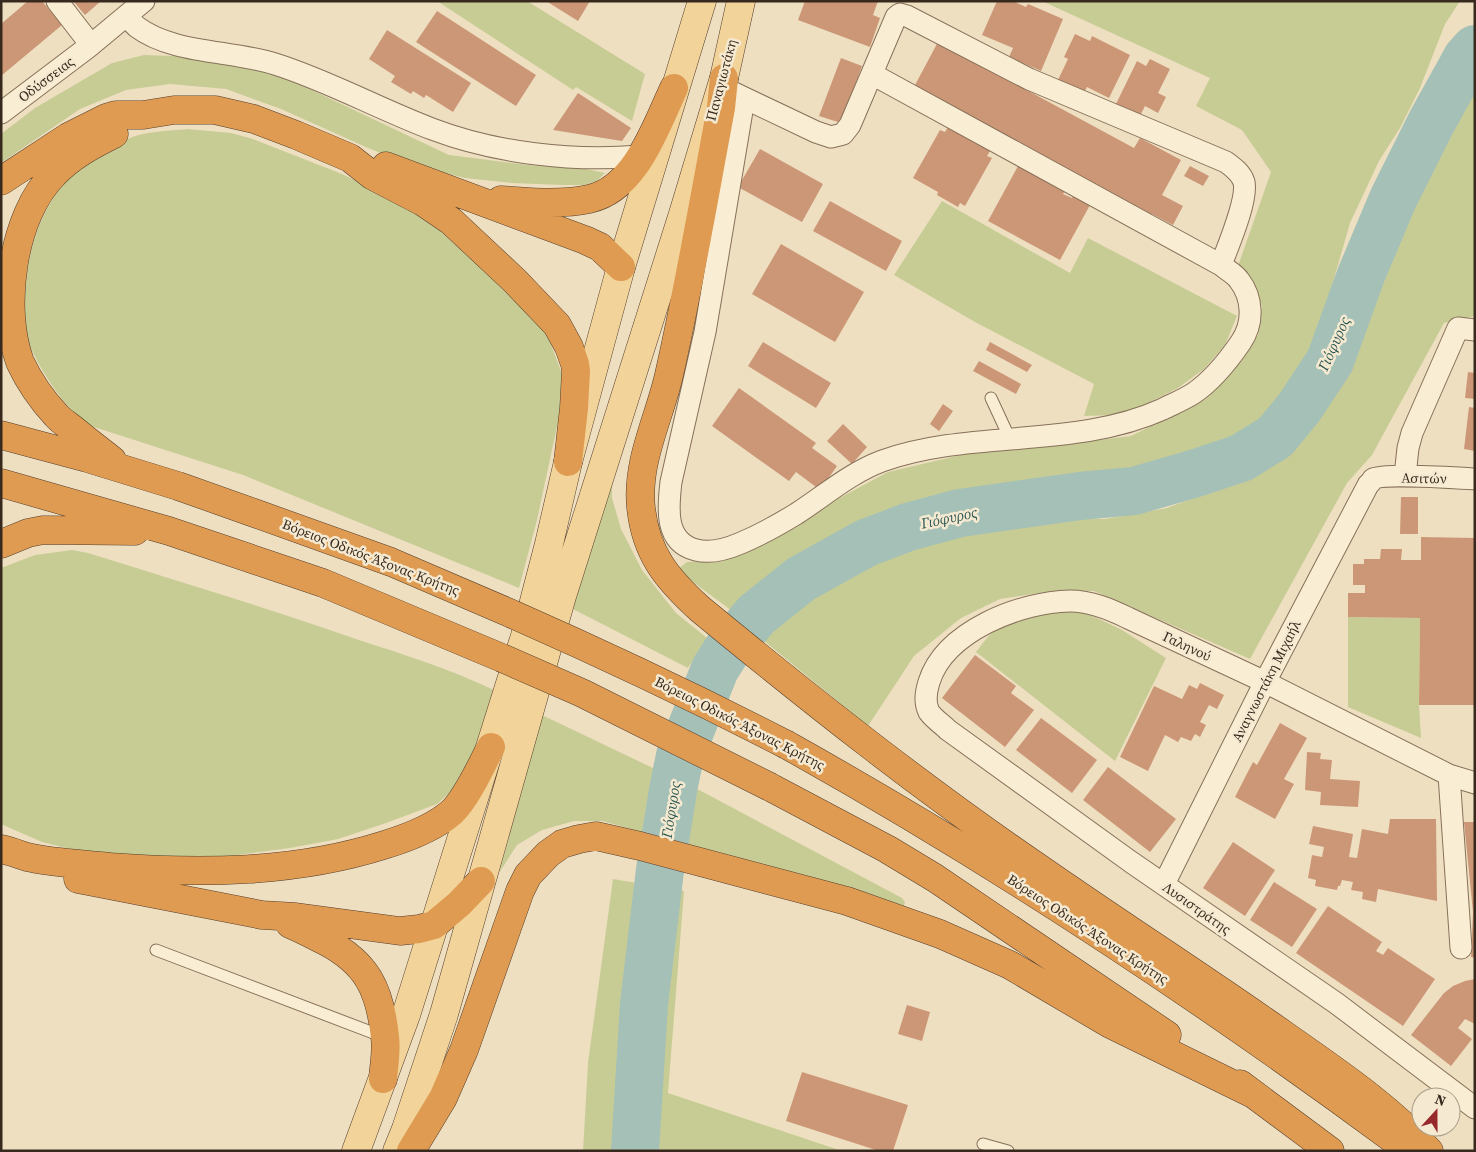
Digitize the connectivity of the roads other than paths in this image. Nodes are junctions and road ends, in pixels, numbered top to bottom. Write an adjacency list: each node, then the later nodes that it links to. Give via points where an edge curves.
1 (57, 1): 6 (street)
2 (144, 1): 5 (street, Οδύσσειας)
3 (702, 1): 8 (main road)
4 (741, 1): 9 (main road, Παναγιωτάκη)
5 (127, 16): 6 (street, Οδύσσειας); 12 (street, via 136,26 167,42 273,63 430,129 473,142 575,158)
6 (91, 45): 10 (street, Οδύσσειας)
7 (872, 74): 9 (street, via 850,125 843,134 831,137); 16 (street); 16 (street, via 900,14 1029,79 1226,162 1237,170 1244,191)
8 (674, 88): 12 (highway); 17 (main road)
9 (730, 88): 18 (main road, Παναγιωτάκη, via 699,159); 22 (street, via 705,332 671,482 670,520 676,538 696,551 726,548 760,535 879,462 943,447); 54 (highway, via 721,108 667,385 640,479 647,535 661,568 700,609 945,802 1337,1073 1401,1123)
10 (1, 113)
11 (143, 115): 13 (highway, via 190,109 226,112 274,126); 14 (highway, via 124,114 106,118 68,137); 24 (highway, via 132,126 70,159 39,192 27,213 15,247 8,299 11,332 20,361 38,394 56,416)
12 (640, 156): 15 (highway, via 622,181 591,199 551,203)
13 (350, 158): 15 (highway, via 384,165); 23 (highway, via 373,176 451,221 556,325 575,364)
14 (1, 181)
15 (477, 199): 17 (highway, via 595,244)
16 (1222, 265): 22 (street, via 1238,279 1248,294 1249,325 1231,356 1204,385 1176,403 1123,423 1094,430)
17 (621, 266): 18 (main road); 23 (main road)
18 (656, 299): 37 (main road, Παναγιωτάκη, via 562,596)
19 (1466, 329): 25 (street, via 1412,433)
20 (991, 398): 22 (lane)
21 (1, 435): 24 (highway, Βόρειος Οδικός Άξονας Κρήτης)
22 (1010, 440)
23 (568, 462): 33 (main road, via 524,636)
24 (123, 469): 53 (highway, Βόρειος Οδικός Άξονας Κρήτης, bridge, via 391,562 658,680 787,745 904,811 1030,890 1231,1023)
25 (1405, 476): 26 (street, Ασιτών); 27 (street, Ασιτών)
26 (1475, 479)
27 (1373, 480): 31 (street, Αναγνωστάκη Μιχαήλ)
28 (1, 483): 29 (highway)
29 (169, 531): 30 (highway, via 43,530); 45 (highway, bridge, via 323,583 502,658 770,787 935,878)
30 (1, 544)
31 (1265, 682): 32 (street, Γαληνού, via 1107,608 1070,601 1015,612 966,635 937,664 927,688); 34 (street, Γαληνού); 38 (street, Αναγνωστάκη Μιχαήλ)
32 (926, 703): 38 (street, Λυσιστράτης, via 933,717 948,730)
33 (490, 747): 36 (highway, via 466,794 451,813 432,826 408,836 344,856 270,867 202,871 90,865); 40 (main road)
34 (1449, 775): 35 (street, Γαληνού); 41 (street)
35 (1475, 784)
36 (10, 850): 39 (highway, via 64,876)
37 (481, 881): 40 (highway); 49 (main road, Παναγιωτάκη, via 444,1014)
38 (1164, 884): 46 (street, Λυσιστράτης, via 1336,1003)
39 (262, 915): 40 (highway, via 400,931); 43 (highway, via 316,936 355,960 378,999)
40 (434, 925): 44 (main road)
41 (1461, 948)
42 (156, 950): 43 (lane)
43 (385, 1038): 44 (highway)
44 (383, 1079): 48 (main road)
45 (1255, 1095): 50 (highway, via 1110,1024 1010,965 932,931 847,901 596,836 562,844 528,875 464,1050 442,1098); 52 (highway)
46 (1475, 1108)
47 (983, 1144): 51 (lane)
48 (356, 1151)
49 (397, 1151)
50 (411, 1151)
51 (1008, 1151)
52 (1330, 1151)
53 (1408, 1151)
54 (1429, 1151)

